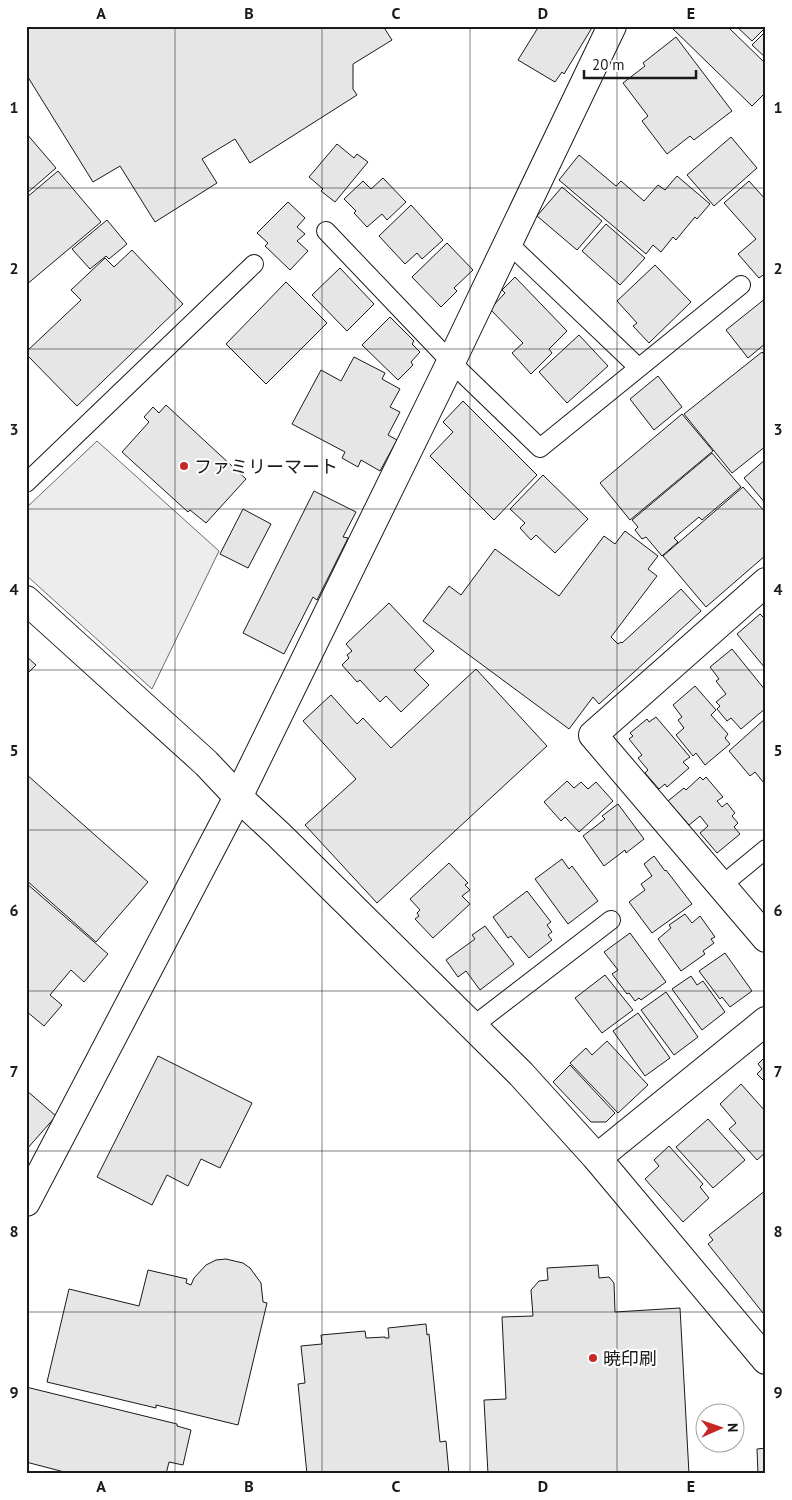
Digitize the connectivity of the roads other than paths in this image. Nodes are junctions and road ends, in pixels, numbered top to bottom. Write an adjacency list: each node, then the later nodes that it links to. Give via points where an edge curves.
1 (612, 26): 3 (street)
2 (326, 231): 6 (lane)
3 (508, 243): 6 (street); 7 (lane)
4 (254, 264): 8 (lane)
5 (741, 285): 7 (lane)
6 (451, 362): 7 (lane, via 540,448); 11 (street)
7 (638, 367)
8 (26, 483)
9 (766, 582): 13 (street, via 594,735)
10 (26, 600): 11 (street, via 206,763)
11 (238, 797): 17 (street); 19 (street)
12 (766, 849): 13 (lane)
13 (721, 886): 15 (street)
14 (611, 920): 17 (lane)
15 (766, 938)
16 (766, 1021): 18 (street)
17 (473, 1026): 18 (street)
18 (597, 1158): 20 (street)
19 (26, 1202)
20 (766, 1360)

